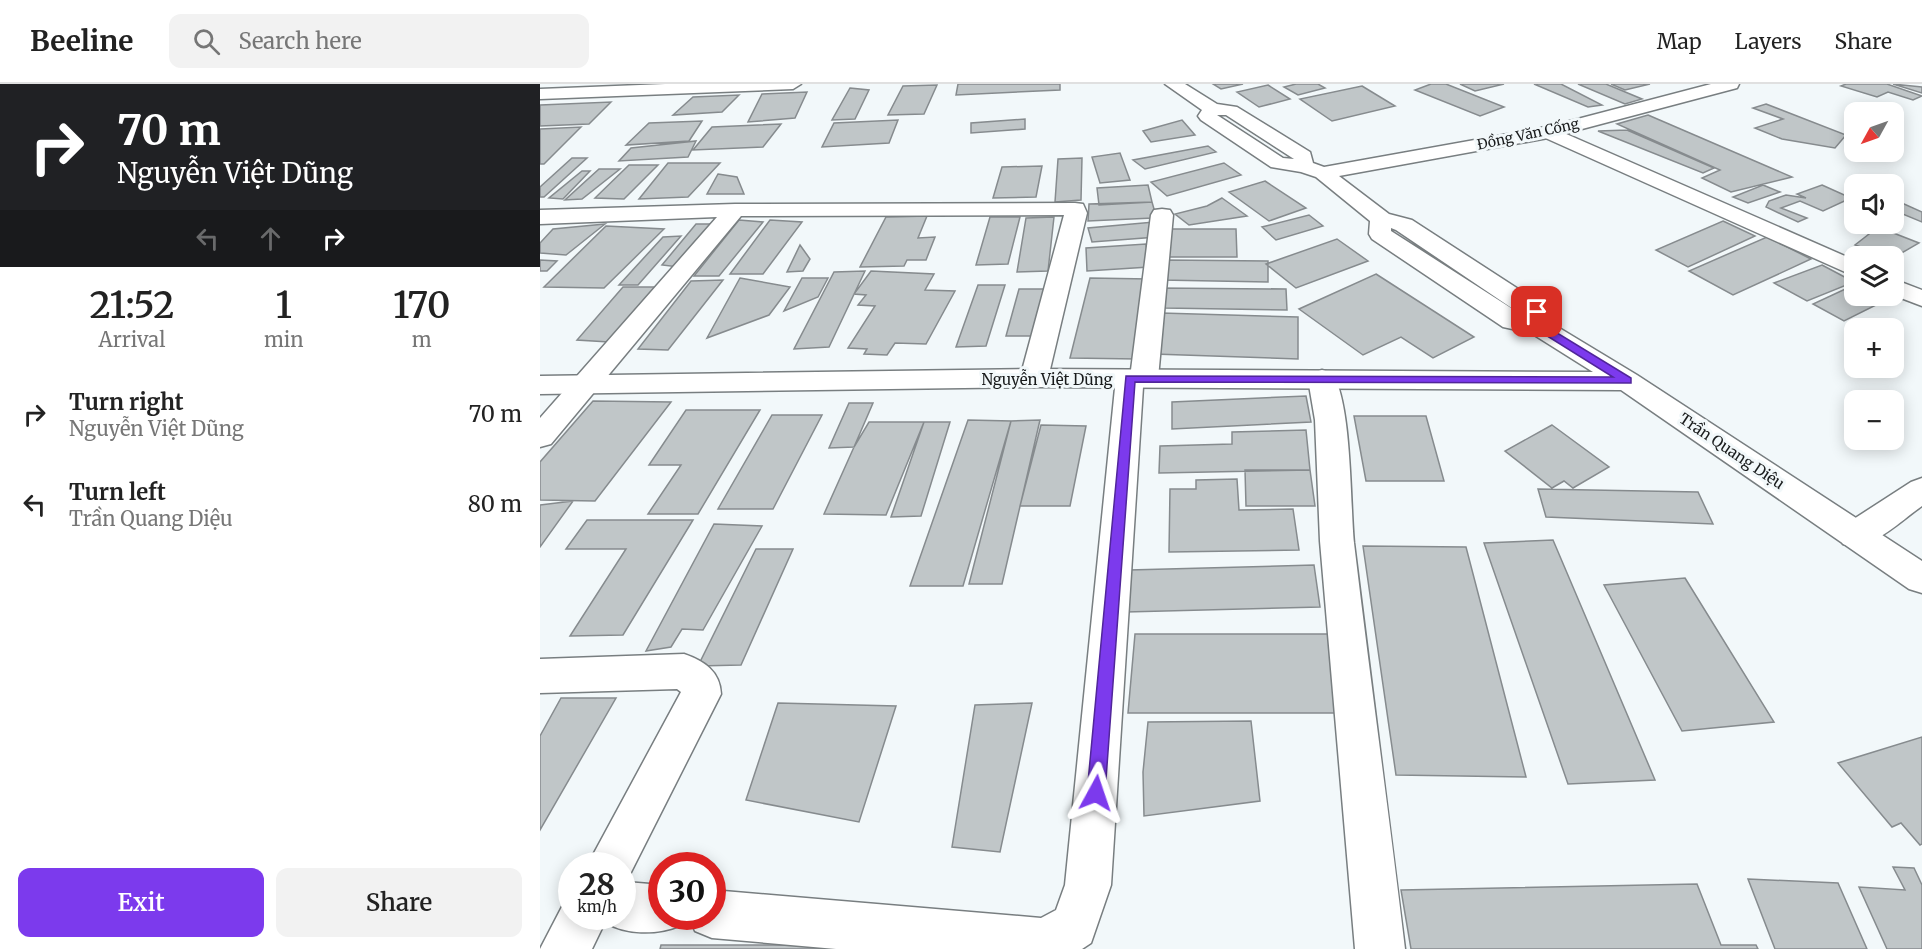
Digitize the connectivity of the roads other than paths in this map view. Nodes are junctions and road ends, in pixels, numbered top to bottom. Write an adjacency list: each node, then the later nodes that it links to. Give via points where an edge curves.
1 (793, 84): 4 (street)
2 (1173, 84): 6 (street, Trần Quang Diệu, via 1212,108 1231,111 1304,156)
3 (1731, 84): 5 (street, Đồng Văn Cống)
4 (540, 94)
5 (1548, 132): 6 (street, Đồng Văn Cống); 10 (street)
6 (1314, 170): 16 (street, Trần Quang Diệu, via 1380,219 1404,225 1537,312 1539,327)
7 (735, 210): 9 (street); 13 (street, via 1075,209); 17 (street)
8 (1162, 214): 14 (street)
9 (540, 217)
10 (1844, 264)
11 (1904, 291): 12 (street)
12 (1922, 299)
13 (1034, 378): 14 (street, Nguyễn Việt Dũng); 17 (street, Nguyễn Việt Dũng)
14 (1137, 378): 15 (street, Nguyễn Việt Dũng); 25 (street, via 1088,885 1074,926 1047,943)
15 (1322, 379): 16 (street, Nguyễn Việt Dũng); 28 (street, via 1330,420 1337,541)
16 (1627, 381): 21 (street, Trần Quang Diệu)
17 (585, 384): 18 (street, Nguyễn Việt Dũng); 19 (street)
18 (540, 385)
19 (540, 437)
20 (1922, 490): 21 (street)
21 (1856, 535): 22 (street, Trần Quang Diệu)
22 (1922, 579)
23 (540, 676): 24 (street, via 684,671 701,684 701,694)
24 (617, 852)
25 (726, 915)
26 (575, 930): 27 (street)
27 (565, 949)
28 (1380, 949)

